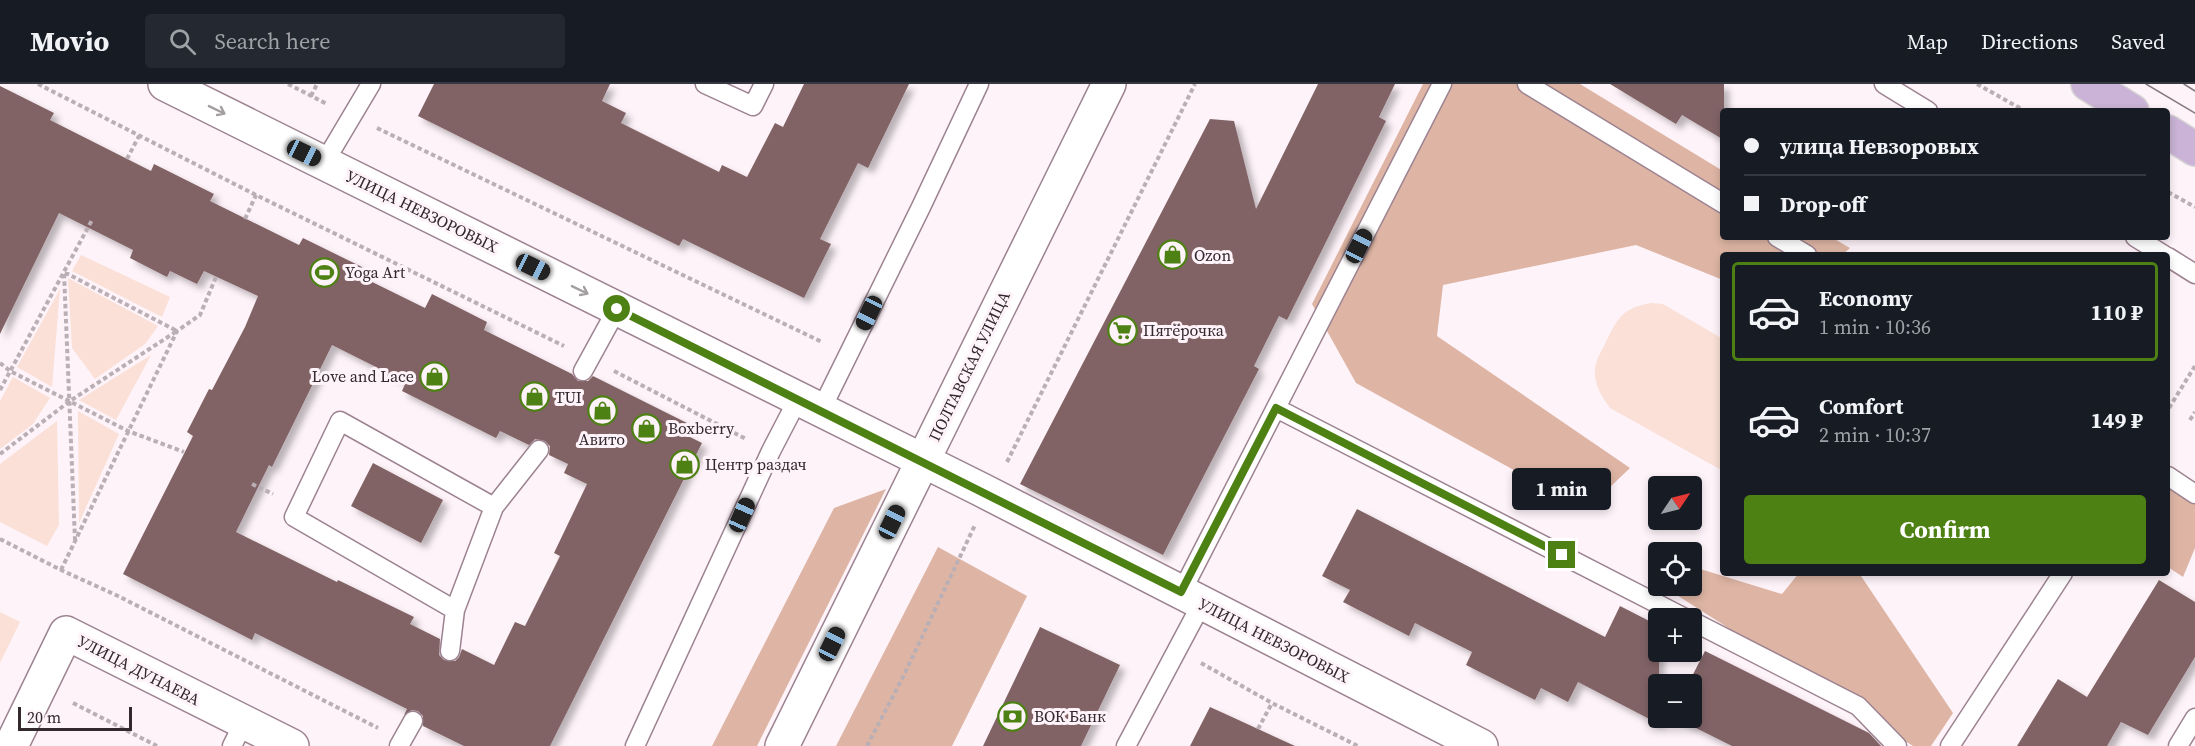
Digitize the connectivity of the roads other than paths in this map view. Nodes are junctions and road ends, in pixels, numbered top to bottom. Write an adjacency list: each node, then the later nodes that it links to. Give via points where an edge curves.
1 (165, 84): 15 (street, УЛИЦА НЕВЗОРОВЫХ, one-way to 15)
2 (371, 84): 15 (lane)
3 (705, 84): 4 (lane, via 753,106)
4 (764, 84)
5 (979, 84): 25 (lane, via 848,355)
6 (1109, 84): 28 (street, ПОЛТАВСКАЯ УЛИЦА)
7 (1442, 84): 26 (lane)
8 (1527, 84): 16 (lane)
9 (1884, 84): 11 (lane)
10 (2088, 84): 12 (main road)
11 (1923, 108)
12 (2127, 108)
13 (2170, 133): 14 (main road)
14 (2195, 149)
15 (324, 163): 23 (street, УЛИЦА НЕВЗОРОВЫХ, one-way to 23)
16 (1720, 202)
17 (1782, 240): 19 (lane)
18 (2140, 240): 20 (lane)
19 (1802, 252)
20 (2159, 252)
21 (2170, 258): 22 (lane)
22 (2195, 274)
23 (617, 309): 24 (lane); 25 (street, УЛИЦА НЕВЗОРОВЫХ)
24 (587, 365)
25 (810, 404): 28 (street, УЛИЦА НЕВЗОРОВЫХ); 44 (lane, via 771,452)
26 (1276, 408): 33 (lane); 34 (lane)
27 (539, 450): 31 (lane)
28 (922, 461): 33 (street, УЛИЦА НЕВЗОРОВЫХ); 45 (street, ПОЛТАВСКАЯ УЛИЦА)
29 (2170, 478): 30 (lane)
30 (2195, 494)
31 (494, 507): 35 (lane); 35 (lane, via 340,421 294,517)
32 (2061, 576): 49 (lane)
33 (1192, 598): 46 (lane, via 1177,650); 47 (street, УЛИЦА НЕВЗОРОВЫХ)
34 (1666, 608)
35 (455, 610): 37 (lane)
36 (1702, 626): 48 (lane, via 1858,706)
37 (450, 651)
38 (2195, 718): 50 (lane)
39 (413, 721): 41 (lane)
40 (238, 734): 42 (street, УЛИЦА ДУНАЕВА, via 66,633); 43 (street, УЛИЦА ДУНАЕВА)
41 (401, 743)
42 (11, 746)
43 (292, 746)
44 (635, 746)
45 (782, 746)
46 (1126, 746)
47 (1481, 746)
48 (1897, 746)
49 (1950, 746)
50 (2178, 746)

